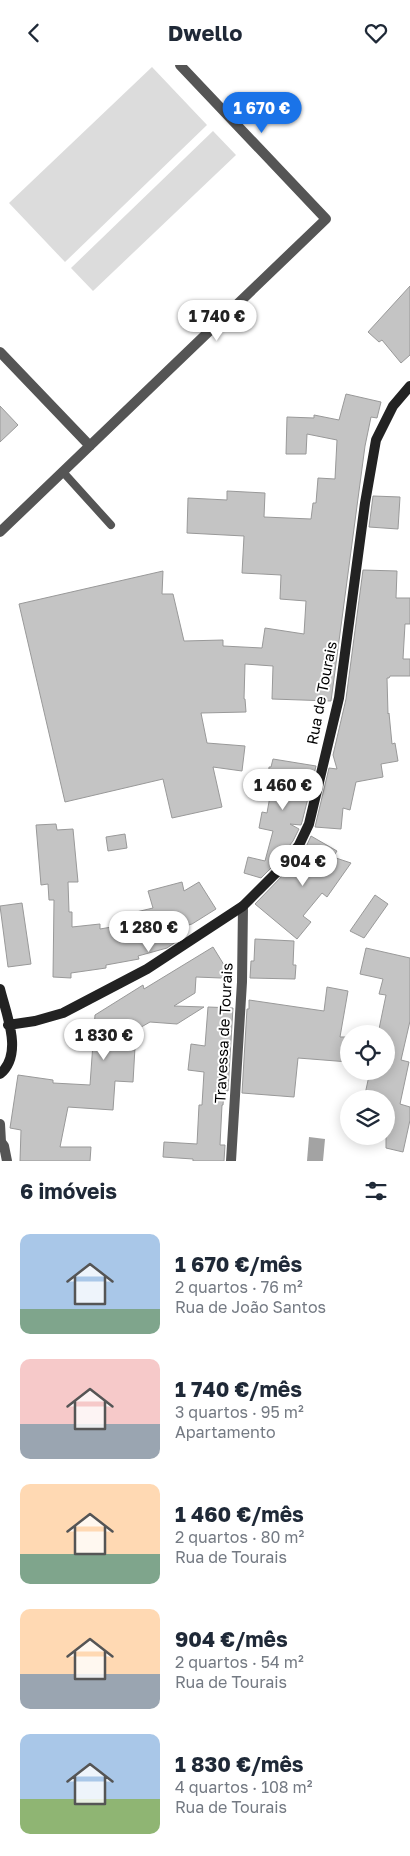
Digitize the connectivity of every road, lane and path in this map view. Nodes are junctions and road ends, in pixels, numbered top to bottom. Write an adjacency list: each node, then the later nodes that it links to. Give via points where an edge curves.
1 (180, 65): 4 (street, via 326,219)
2 (0, 352): 4 (street)
3 (410, 386): 8 (street, Rua de Tourais, via 393,407 376,440 340,688 310,824 280,869)
4 (90, 446): 5 (street)
5 (63, 472): 6 (lane); 7 (street)
6 (111, 525)
7 (0, 532)
8 (243, 906): 10 (street, Rua de Tourais, via 170,955 96,997 63,1013); 15 (street, Travessa de Tourais, via 242,982)
9 (0, 989): 10 (street)
10 (8, 1025): 11 (street, via 12,1054)
11 (0, 1074)
12 (0, 1124): 13 (street)
13 (1, 1144): 14 (street)
14 (6, 1161)
15 (231, 1161)

